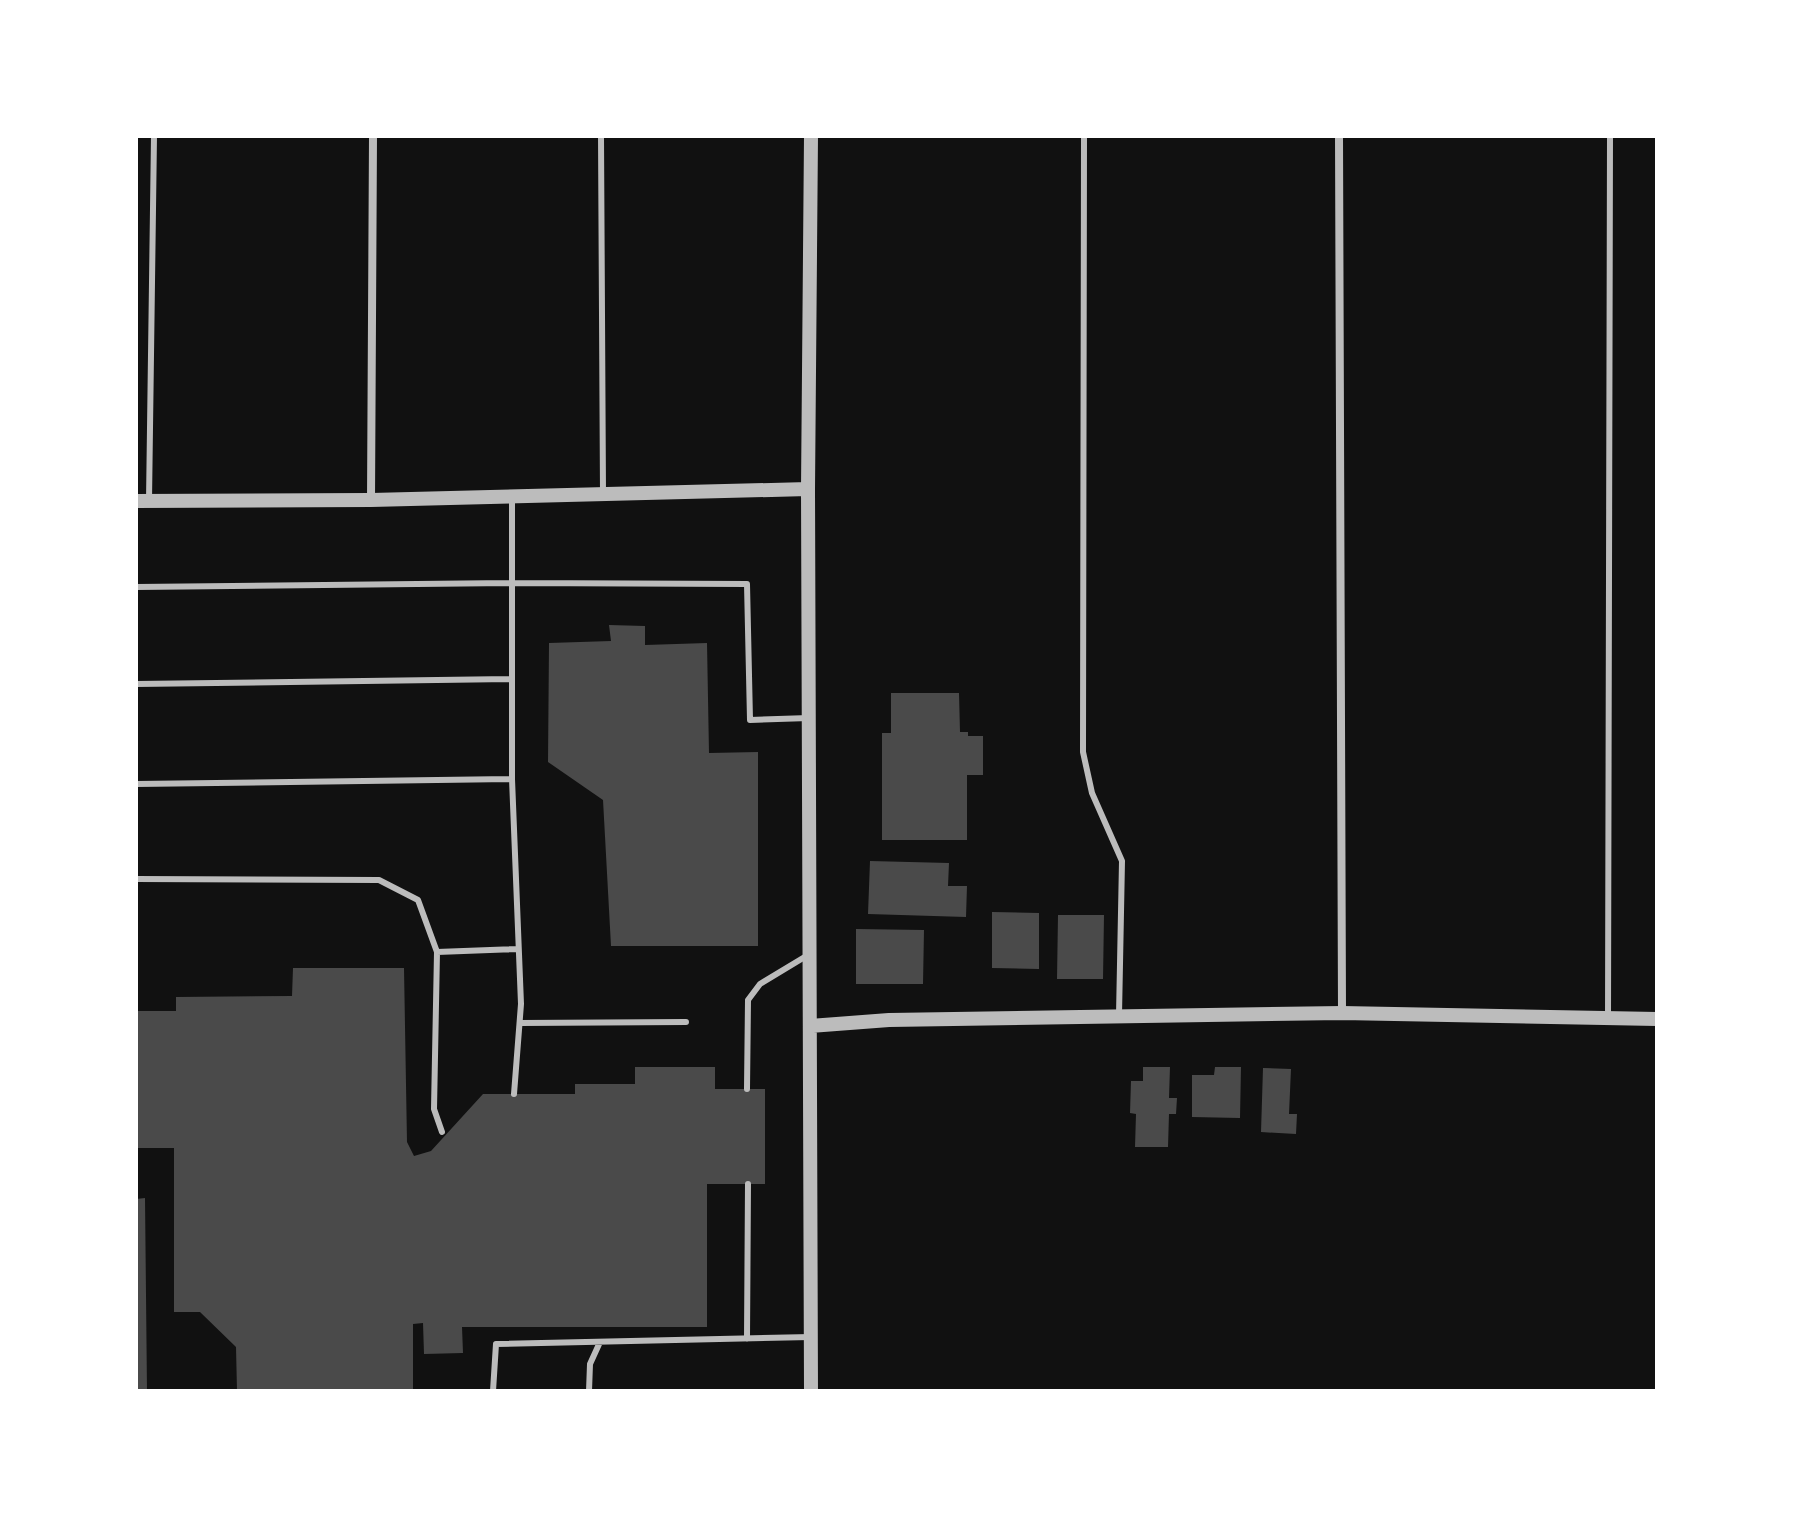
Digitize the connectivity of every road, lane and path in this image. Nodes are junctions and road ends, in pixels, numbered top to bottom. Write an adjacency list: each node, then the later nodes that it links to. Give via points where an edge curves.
1 (154, 136): 12 (lane)
2 (373, 136): 11 (street)
3 (601, 136): 9 (lane)
4 (811, 136): 8 (street)
5 (1084, 136): 25 (lane, via 1083,752 1092,793 1122,861)
6 (1339, 136): 24 (street)
7 (1610, 136): 26 (lane)
8 (808, 489): 9 (street); 17 (street)
9 (603, 494): 10 (street)
10 (512, 496): 11 (street); 13 (lane)
11 (371, 500): 12 (street)
12 (143, 501)
13 (512, 583): 14 (lane); 15 (lane); 17 (lane, via 747,584 750,720)
14 (136, 587)
15 (512, 679): 16 (lane); 18 (lane)
16 (136, 684)
17 (809, 718): 23 (street)
18 (512, 779): 19 (lane); 21 (lane)
19 (136, 784)
20 (136, 879): 22 (lane, via 379,880 418,900)
21 (517, 949): 22 (lane); 29 (lane)
22 (437, 952): 33 (lane, via 434,1109)
23 (811, 953): 30 (street); 31 (lane, via 760,984 748,1000)
24 (1342, 1013): 25 (street); 26 (street)
25 (1119, 1015): 30 (street)
26 (1608, 1018): 27 (street)
27 (1657, 1019)
28 (686, 1022): 29 (lane)
29 (520, 1023): 32 (lane)
30 (810, 1026): 35 (street)
31 (747, 1089)
32 (514, 1094)
33 (442, 1132)
34 (748, 1184): 36 (lane)
35 (811, 1337): 36 (lane); 40 (street)
36 (747, 1339): 37 (lane)
37 (600, 1342): 38 (lane, via 496,1344); 39 (lane, via 590,1364)
38 (493, 1391)
39 (589, 1391)
40 (811, 1391)

